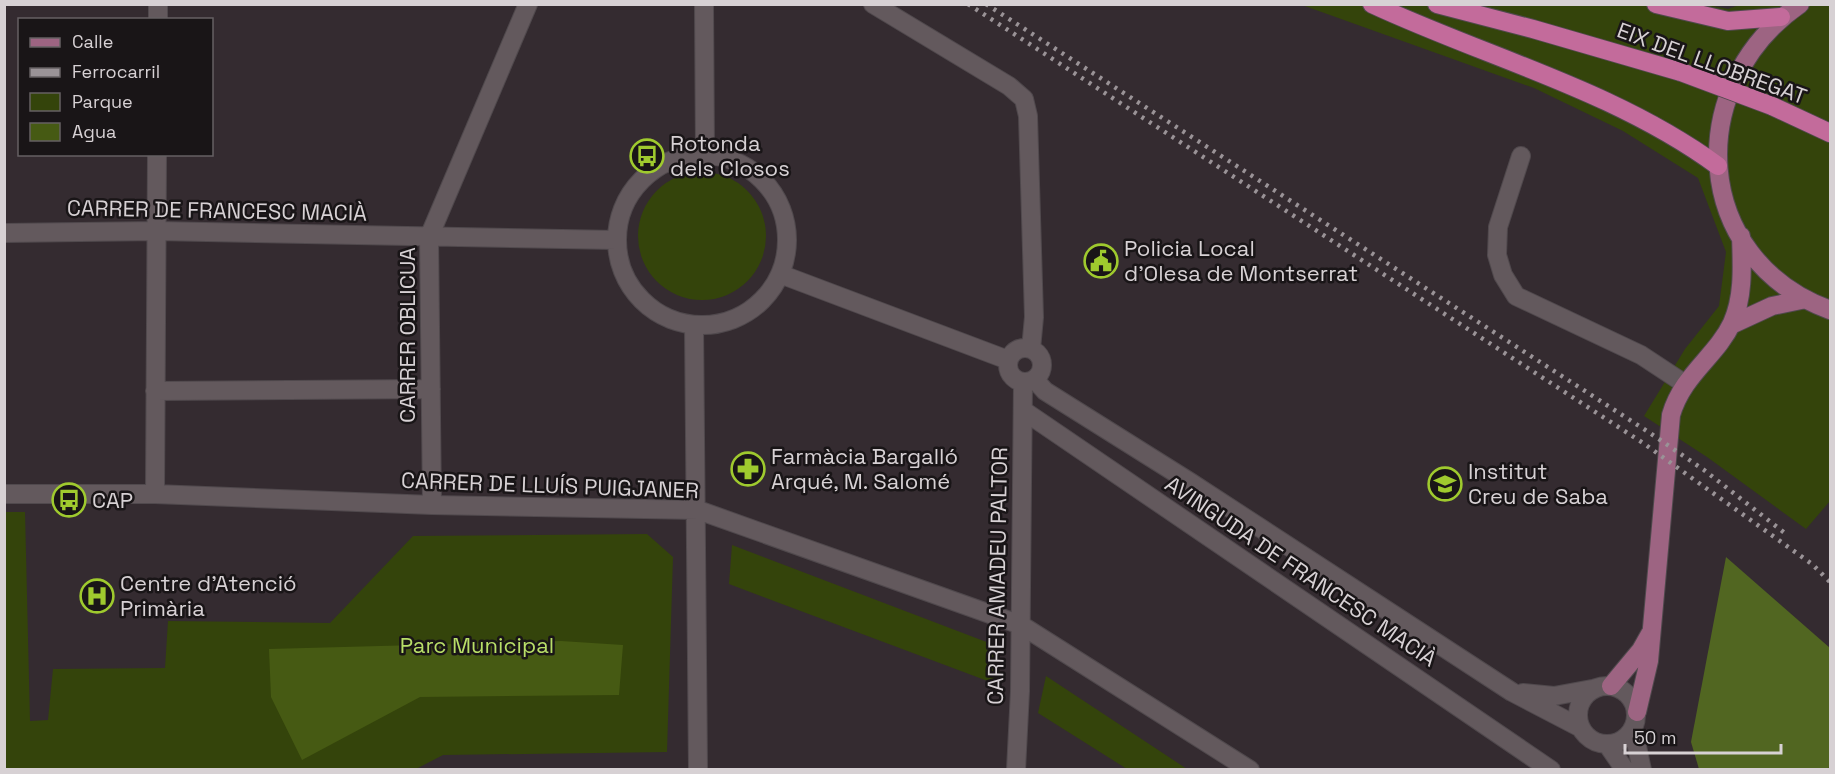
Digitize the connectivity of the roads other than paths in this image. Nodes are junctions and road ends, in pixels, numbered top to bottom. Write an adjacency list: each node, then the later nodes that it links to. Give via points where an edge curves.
1 (528, 4): 16 (street, CARRER OBLICUA)
2 (704, 4): 10 (street)
3 (873, 4): 24 (street, via 1009,86 1024,99 1028,116)
4 (1372, 4): 13 (highway, via 1634,114 1681,139)
5 (1437, 4): 9 (highway, EIX DEL LLOBREGAT, bridge, via 1680,72 1772,106)
6 (1656, 4): 8 (highway, via 1728,21)
7 (1800, 4): 8 (main road)
8 (1782, 17): 13 (main road, via 1749,52 1727,95 1721,118)
9 (1830, 133)
10 (705, 154): 18 (street, via 663,165 633,189 621,213); 19 (street, via 732,160 756,174 775,195 785,220 787,248)
11 (157, 156): 14 (street)
12 (1521, 156): 27 (street, via 1498,227 1497,255 1516,296 1641,355)
13 (1718, 166): 17 (main road, via 1726,203)
14 (157, 231): 15 (street, CARRER DE FRANCESC MACIÀ); 16 (street, CARRER DE FRANCESC MACIÀ); 29 (street)
15 (4, 233)
16 (429, 237): 18 (street, CARRER DE FRANCESC MACIÀ); 28 (street, CARRER OBLICUA)
17 (1741, 237): 20 (main road, via 1773,275); 23 (main road, via 1743,278)
18 (616, 240): 22 (street, via 620,265 642,300 670,319)
19 (780, 274): 22 (street, via 766,296 746,313 721,323); 25 (street)
20 (1806, 299): 21 (main road); 23 (main road, via 1772,306)
21 (1830, 310)
22 (694, 325): 34 (street)
23 (1731, 325): 27 (main road)
24 (1031, 349): 25 (street, via 1017,350); 26 (street, via 1039,355 1042,369)
25 (1008, 360): 26 (street, via 1010,374)
26 (1029, 381): 30 (street, CARRER AMADEU PALTOR); 39 (street, AVINGUDA DE FRANCESC MACIÀ)
27 (1685, 384): 36 (main road, via 1677,396 1669,433)
28 (431, 389): 29 (street); 33 (street, CARRER OBLICUA)
29 (155, 391): 32 (street)
30 (1024, 411): 35 (street, CARRER AMADEU PALTOR); 46 (street, AVINGUDA DE FRANCESC MACIÀ)
31 (4, 494): 32 (street, CARRER DE LLUÍS PUIGJANER)
32 (155, 494): 33 (street, CARRER DE LLUÍS PUIGJANER)
33 (432, 506): 34 (street, CARRER DE LLUÍS PUIGJANER)
34 (698, 510): 35 (street, CARRER DE LLUÍS PUIGJANER); 43 (street)
35 (1021, 625): 44 (street, CARRER AMADEU PALTOR); 45 (street, CARRER DE LLUÍS PUIGJANER)
36 (1652, 630): 37 (main road); 40 (main road)
37 (1611, 686): 38 (street); 40 (street, via 1631,697)
38 (1592, 689): 39 (street, AVINGUDA DE FRANCESC MACIÀ, via 1554,696); 41 (street, via 1581,703)
39 (1512, 692): 41 (street, AVINGUDA DE FRANCESC MACIÀ)
40 (1635, 720): 42 (street, via 1623,740); 48 (street)
41 (1581, 728): 42 (street, via 1592,739)
42 (1607, 744): 47 (street)
43 (698, 770)
44 (1016, 770)
45 (1250, 770)
46 (1551, 770)
47 (1625, 770)
48 (1642, 770)

